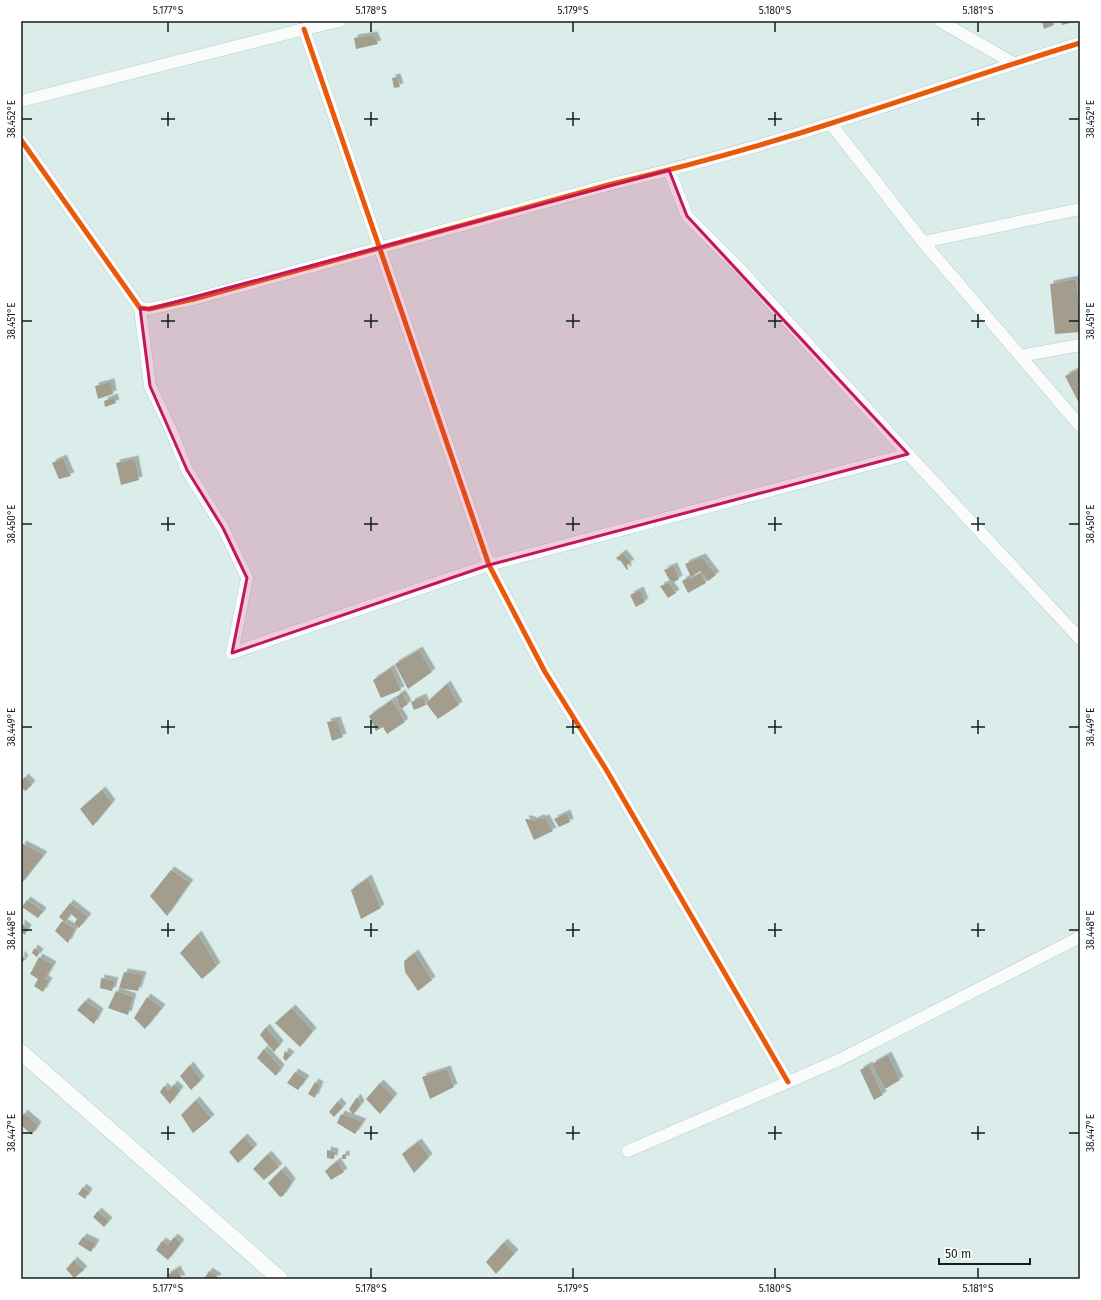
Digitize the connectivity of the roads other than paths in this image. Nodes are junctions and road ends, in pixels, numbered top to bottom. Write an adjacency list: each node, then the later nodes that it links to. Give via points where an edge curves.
1 (340, 21): 3 (street)
2 (940, 21): 5 (street)
3 (304, 29): 6 (street); 12 (street)
4 (1080, 43): 5 (street)
5 (1013, 63): 7 (street)
6 (21, 101)
7 (831, 124): 9 (street); 11 (street)
8 (21, 140): 13 (street)
9 (669, 170): 12 (street); 17 (street, via 687,216 739,268)
10 (1080, 208): 11 (street)
11 (923, 242): 15 (street)
12 (380, 248): 13 (street, via 194,299 149,309); 18 (street)
13 (140, 308): 18 (street, via 150,386 187,470 224,528 247,578 232,653)
14 (1080, 345): 15 (street)
15 (1020, 356): 16 (street)
16 (1080, 426)
17 (908, 454): 18 (street); 19 (street)
18 (489, 565): 22 (street, via 545,672 607,771)
19 (1080, 639)
20 (1080, 937): 22 (street, via 839,1060)
21 (21, 1052): 24 (main road)
22 (788, 1082): 23 (street)
23 (628, 1152)
24 (280, 1279)

